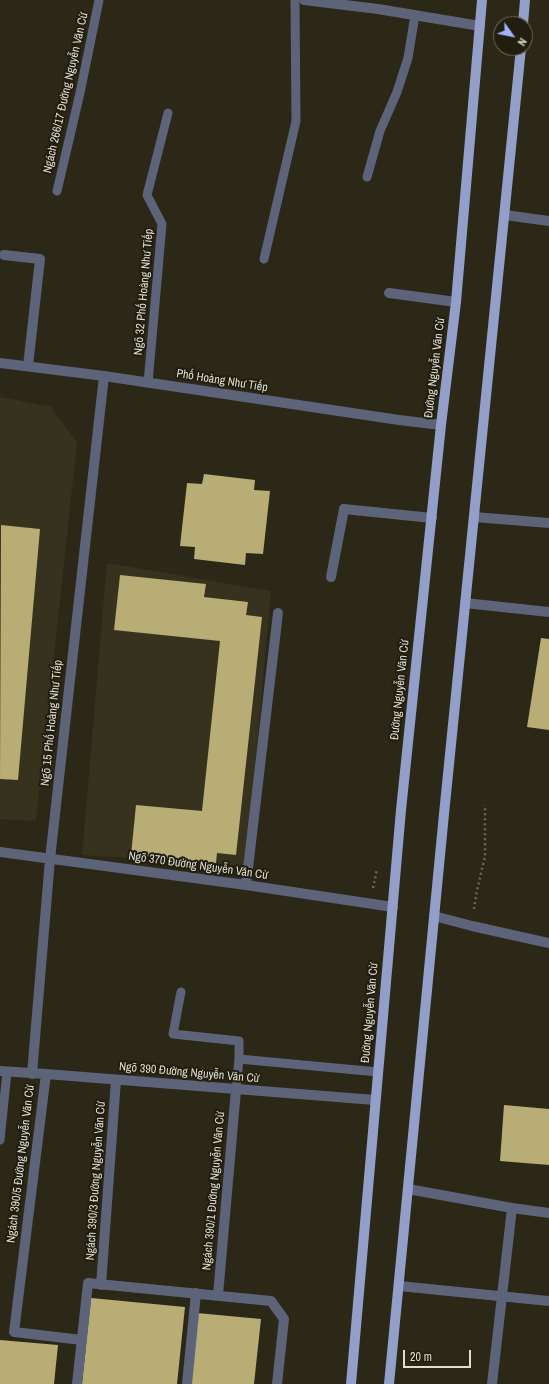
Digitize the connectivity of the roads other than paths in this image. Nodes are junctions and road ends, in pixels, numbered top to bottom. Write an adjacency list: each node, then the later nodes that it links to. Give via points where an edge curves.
1 (99, 0): 12 (lane, Ngách 266/17 Đường Nguyễn Văn Cừ)
2 (295, 0): 16 (lane, via 296,121)
3 (304, 0): 6 (street)
4 (482, 0): 8 (main road, Đường Nguyễn Văn Cừ)
5 (525, 0): 7 (main road)
6 (415, 15): 8 (street); 11 (lane, via 408,58 380,131)
7 (524, 16)
8 (480, 26): 18 (main road, Đường Nguyễn Văn Cừ)
9 (520, 56): 13 (main road)
10 (168, 113): 22 (lane, Ngõ 32 Phố Hoàng Như Tiếp, via 147,195 162,224)
11 (367, 177)
12 (57, 191)
13 (505, 215): 14 (street); 24 (main road)
14 (549, 221)
15 (4, 255): 20 (street, via 40,260)
16 (264, 259)
17 (389, 293): 18 (street)
18 (456, 302): 23 (main road, Đường Nguyễn Văn Cừ)
19 (0, 363): 20 (street, Phố Hoàng Như Tiếp)
20 (28, 366): 21 (street, Phố Hoàng Như Tiếp)
21 (104, 376): 22 (street, Phố Hoàng Như Tiếp); 32 (street, Ngõ 15 Phố Hoàng Như Tiếp)
22 (148, 383): 23 (street, Phố Hoàng Như Tiếp)
23 (441, 425): 25 (main road, Đường Nguyễn Văn Cừ)
24 (474, 517): 26 (street); 28 (main road)
25 (432, 518): 27 (street, via 344,509); 34 (main road, Đường Nguyễn Văn Cừ)
26 (549, 523)
27 (331, 577)
28 (465, 603): 29 (street); 35 (main road)
29 (549, 612)
30 (278, 613): 33 (street)
31 (0, 852): 32 (street, Ngõ 370 Đường Nguyễn Văn Cừ)
32 (50, 859): 33 (street, Ngõ 370 Đường Nguyễn Văn Cừ); 41 (street, Ngõ 15 Phố Hoàng Như Tiếp)
33 (246, 885): 34 (street, Ngõ 370 Đường Nguyễn Văn Cừ)
34 (393, 907): 40 (main road, Đường Nguyễn Văn Cừ)
35 (434, 916): 36 (street); 47 (main road)
36 (549, 943)
37 (181, 992): 38 (lane, via 174,1034 238,1041)
38 (239, 1059): 40 (lane); 44 (lane)
39 (4, 1072): 41 (street, Ngõ 390 Đường Nguyễn Văn Cừ); 46 (lane)
40 (378, 1072): 45 (main road, Đường Nguyễn Văn Cừ)
41 (32, 1074): 42 (street, Ngõ 390 Đường Nguyễn Văn Cừ)
42 (46, 1074): 43 (street, Ngõ 390 Đường Nguyễn Văn Cừ); 56 (street, Ngách 390/5 Đường Nguyễn Văn Cừ, via 14,1332)
43 (116, 1080): 44 (street, Ngõ 390 Đường Nguyễn Văn Cừ); 50 (street, Ngách 390/3 Đường Nguyễn Văn Cừ)
44 (236, 1090): 45 (street, Ngõ 390 Đường Nguyễn Văn Cừ); 53 (street, Ngách 390/1 Đường Nguyễn Văn Cừ)
45 (375, 1100): 60 (main road, Đường Nguyễn Văn Cừ)
46 (0, 1140)
47 (408, 1189): 48 (street); 51 (main road)
48 (512, 1208): 49 (street); 54 (street)
49 (549, 1213)
50 (101, 1285): 52 (street); 56 (street, via 88,1284)
51 (399, 1286): 54 (street); 61 (main road)
52 (196, 1293): 53 (street); 58 (street)
53 (218, 1295): 59 (street, via 271,1300 284,1319)
54 (501, 1296): 55 (street); 62 (street)
55 (549, 1302)
56 (82, 1340): 57 (street)
57 (77, 1384)
58 (187, 1384)
59 (277, 1384)
60 (351, 1384)
61 (389, 1384)
62 (492, 1384)

